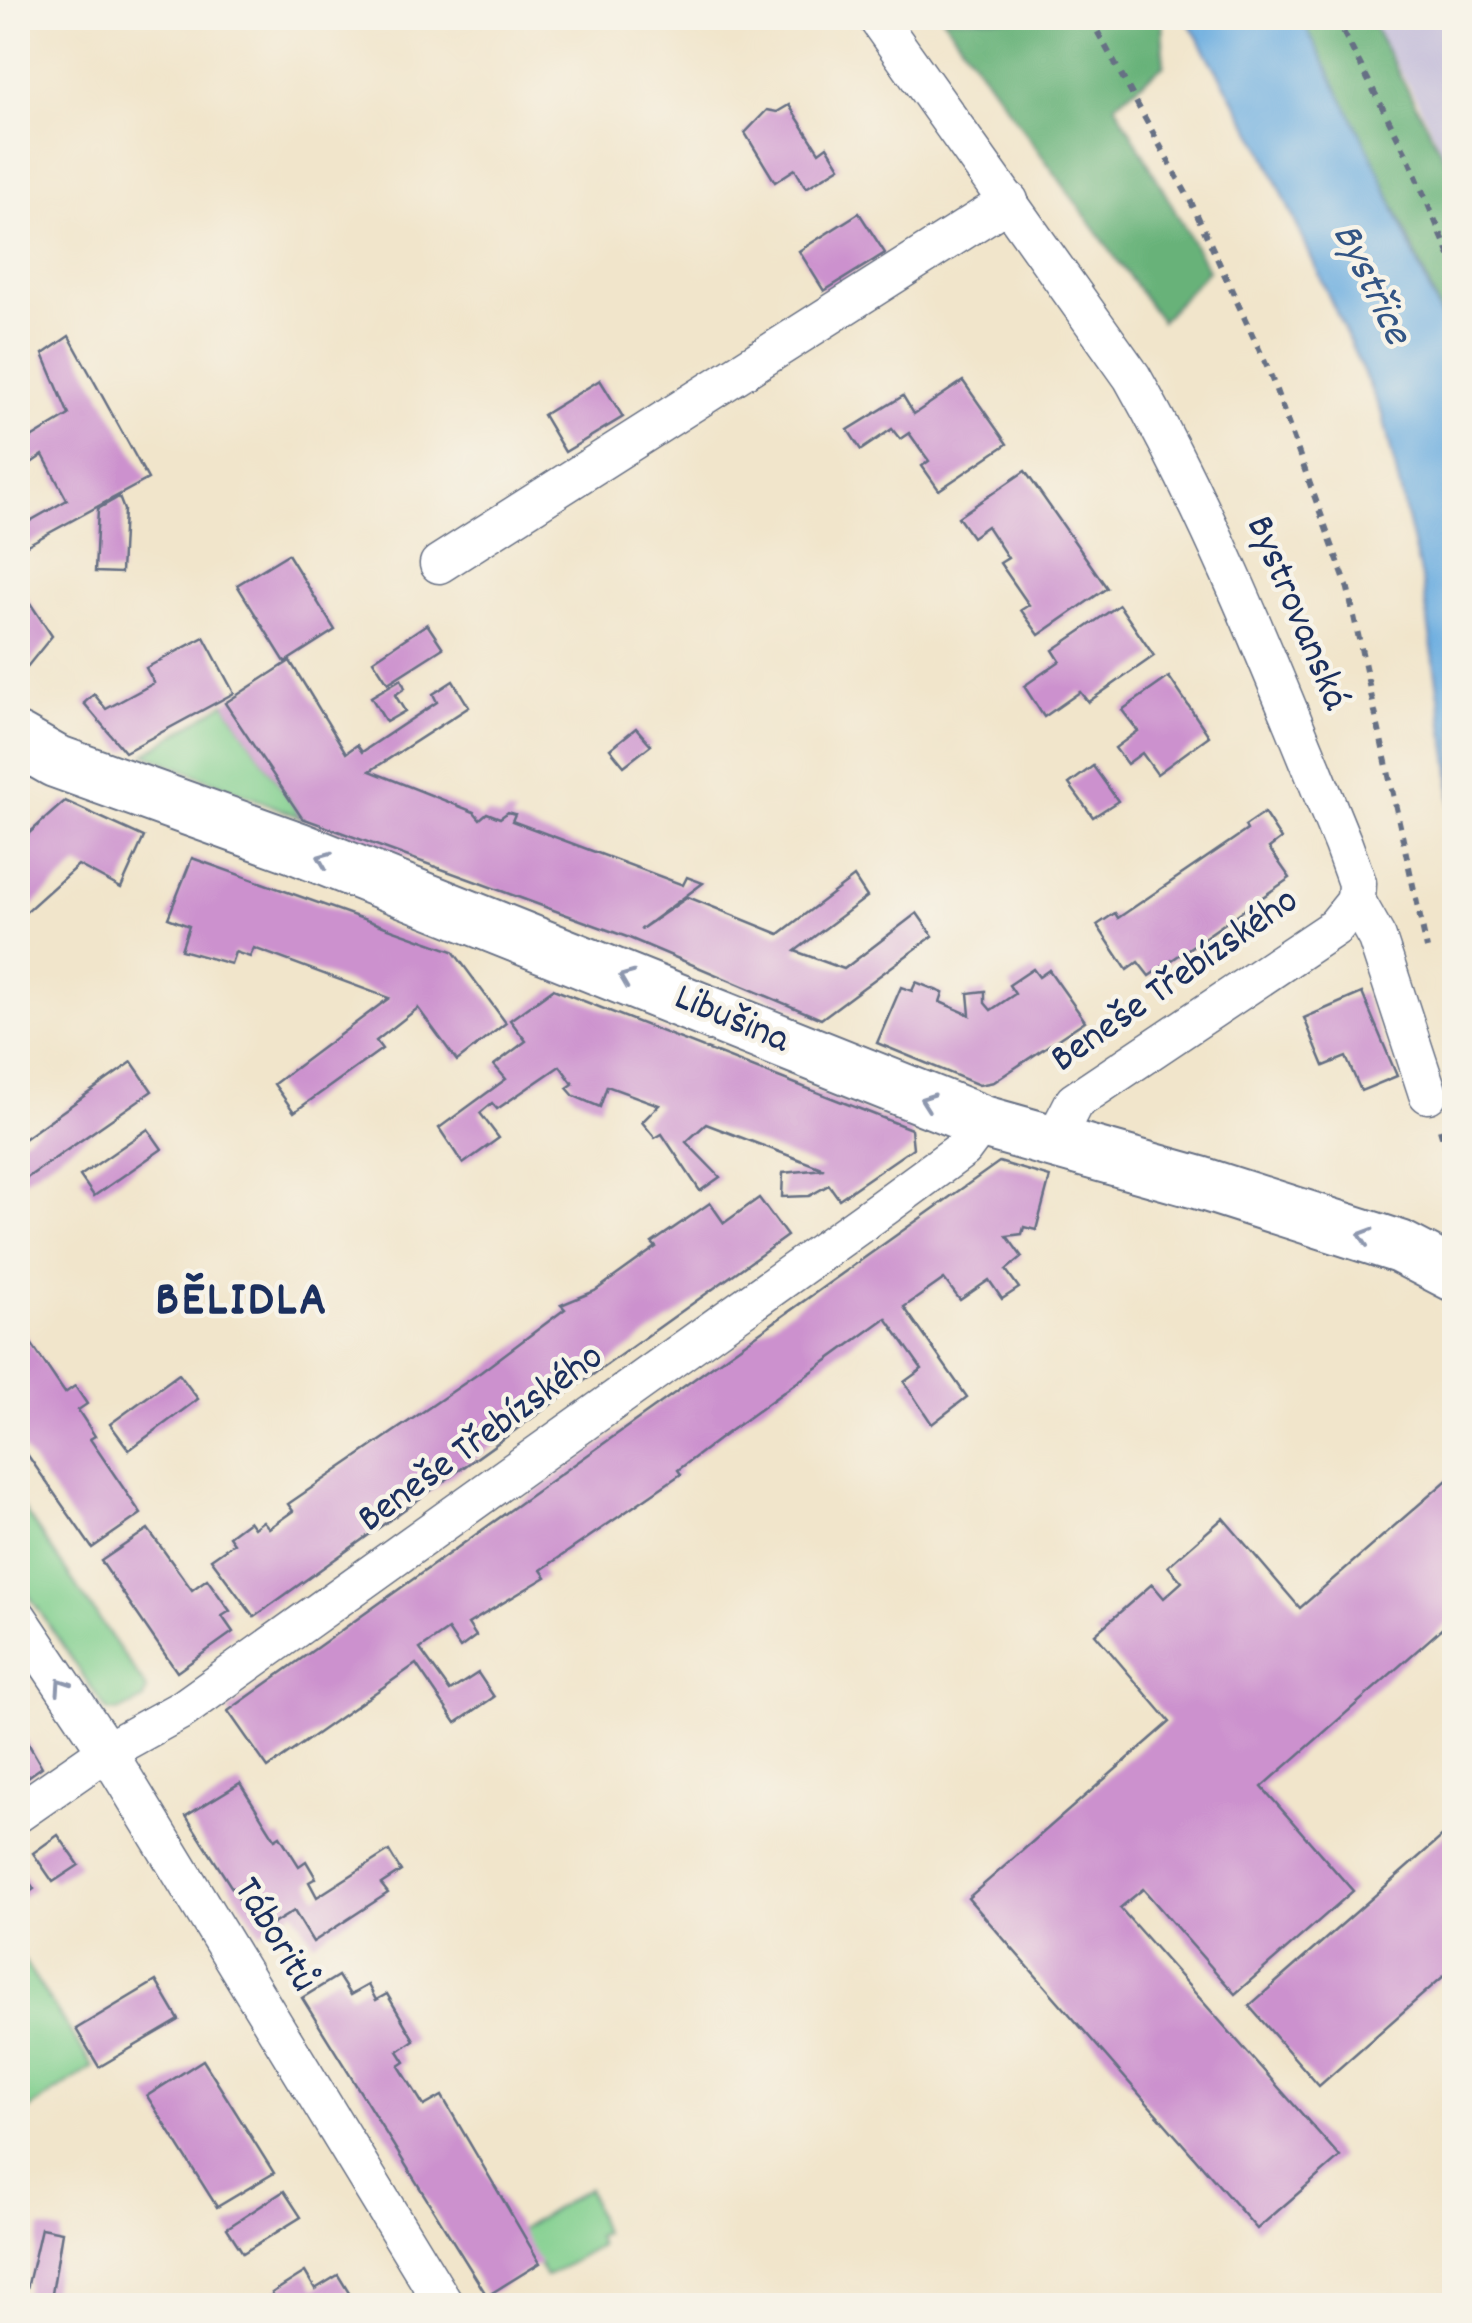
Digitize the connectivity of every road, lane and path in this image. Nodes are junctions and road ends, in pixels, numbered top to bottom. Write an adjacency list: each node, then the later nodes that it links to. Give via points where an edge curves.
1 (878, 18): 4 (street, Bystrovanská)
2 (1090, 18): 9 (path, via 1192,204 1276,389 1348,589)
3 (1336, 18): 5 (path)
4 (1009, 201): 6 (street); 8 (street, Bystrovanská, via 1132,378 1178,463 1244,602 1329,810 1357,883)
5 (1454, 265)
6 (439, 564)
7 (22, 755): 11 (street, Libušina, one-way to 7, via 297,848)
8 (1356, 901): 10 (street, Bystrovanská, via 1377,938); 12 (street, Beneše Třebízského, via 1335,926 1074,1102)
9 (1427, 952)
10 (1428, 1094)
11 (983, 1122): 12 (street, Libušina); 15 (street, Beneše Třebízského, via 955,1156 183,1710)
12 (1054, 1141): 13 (street, Libušina, one-way to 12, via 1400,1247)
13 (1454, 1275)
14 (18, 1618): 15 (street, Táboritů, one-way to 14)
15 (108, 1751): 16 (street, Beneše Třebízského); 17 (street, Táboritů)
16 (18, 1814)
17 (445, 2306)

